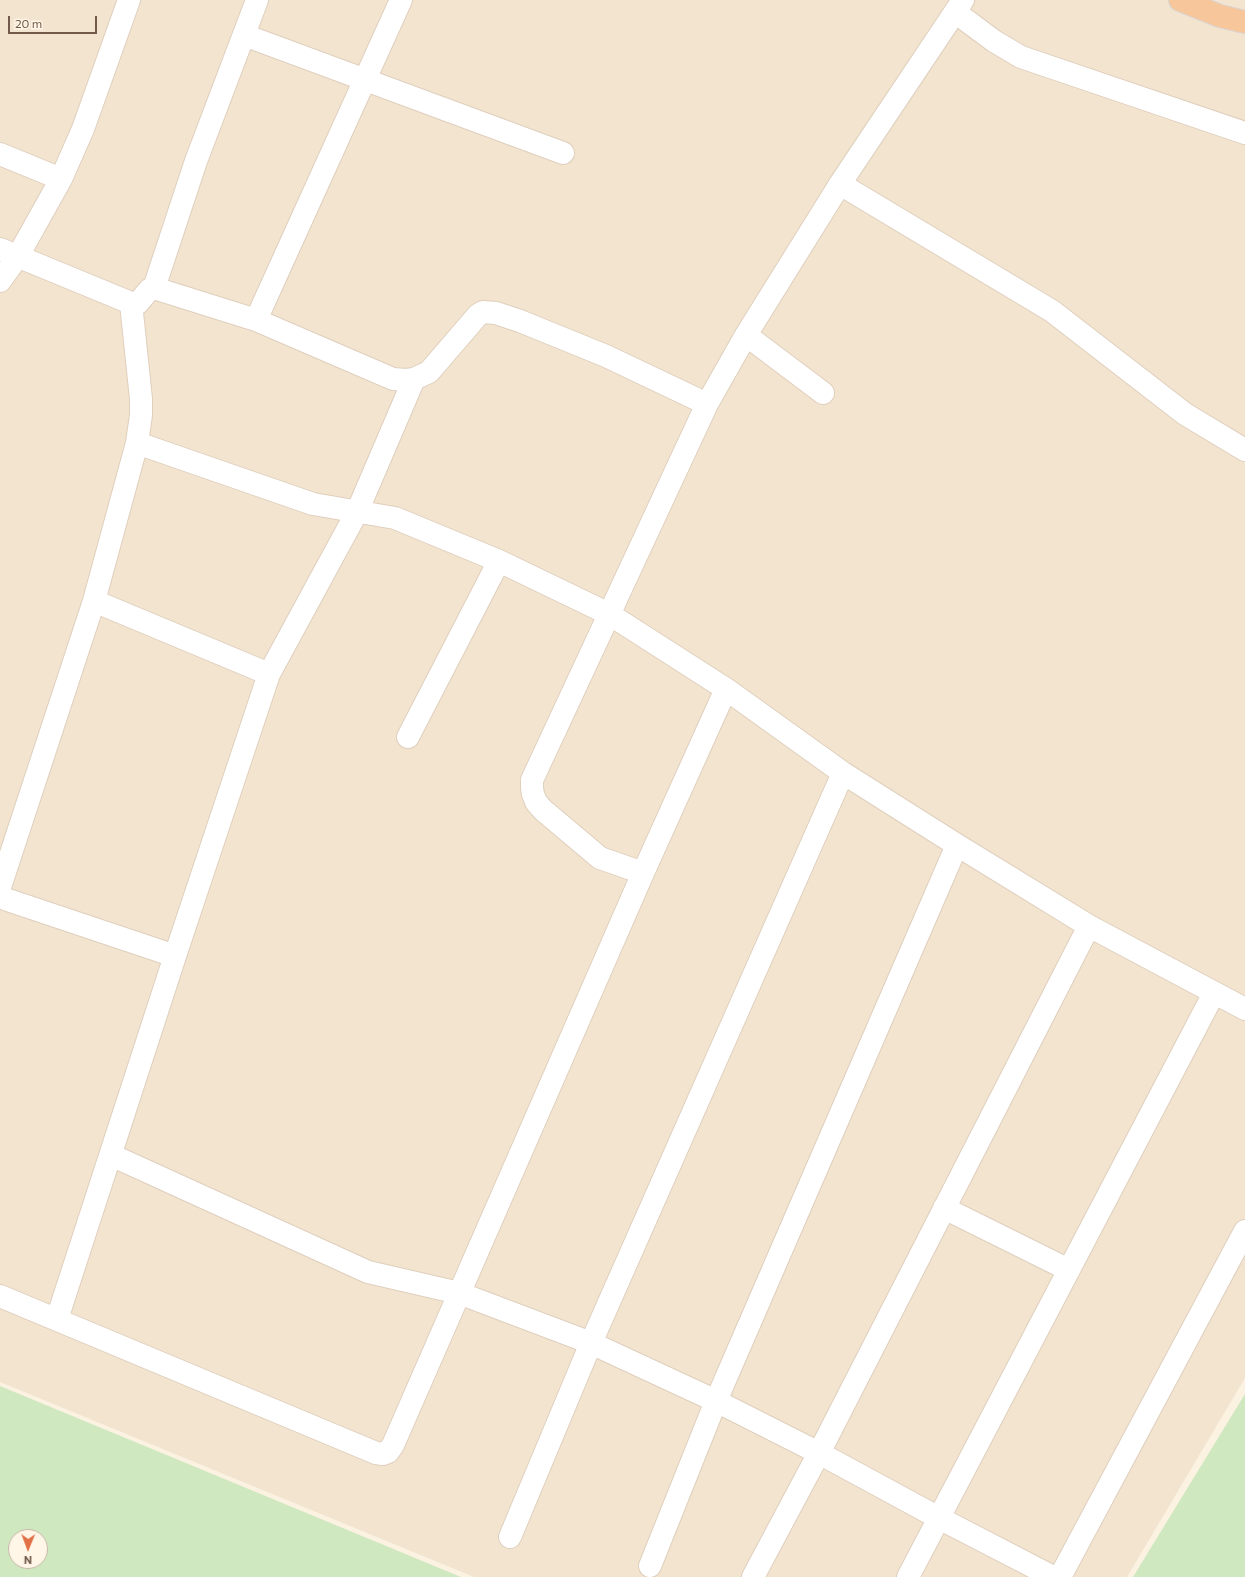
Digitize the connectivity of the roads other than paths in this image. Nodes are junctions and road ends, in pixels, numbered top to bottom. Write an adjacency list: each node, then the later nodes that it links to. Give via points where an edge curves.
1 (129, 0): 12 (street, via 83,129)
2 (257, 0): 7 (street)
3 (401, 0): 8 (street)
4 (1180, 0): 6 (highway, via 1220,16)
5 (959, 6): 9 (street, via 994,41 1021,57); 13 (street)
6 (1245, 22)
7 (244, 35): 8 (street); 16 (street, via 196,161)
8 (366, 80): 10 (street); 18 (street)
9 (1245, 133)
10 (563, 153)
11 (0, 154): 12 (street)
12 (61, 178): 14 (street)
13 (840, 184): 19 (street); 24 (street, via 1052,310 1185,414)
14 (9, 253): 15 (street); 17 (street)
15 (0, 281)
16 (154, 288): 17 (street, via 138,303); 18 (street)
17 (131, 303): 23 (street, via 141,399)
18 (256, 320): 20 (street, via 393,379)
19 (746, 335): 21 (street); 22 (street)
20 (414, 378): 22 (street, via 429,372 478,315 483,312 496,313 520,320 606,356); 25 (street)
21 (823, 393)
22 (707, 404): 28 (street)
23 (138, 443): 25 (street, via 313,504); 27 (street)
24 (1245, 450)
25 (357, 512): 26 (street, via 395,518); 29 (street)
26 (499, 560): 28 (street); 31 (street)
27 (94, 601): 29 (street); 35 (street)
28 (609, 614): 30 (street); 34 (street, via 532,780 532,788 536,802 542,810 600,858)
29 (269, 674): 38 (street)
30 (726, 689): 32 (street); 34 (street)
31 (408, 736)
32 (843, 773): 33 (street); 48 (street)
33 (958, 845): 37 (street); 49 (street)
34 (643, 873): 45 (street)
35 (0, 887)
36 (0, 894): 38 (street, via 5,899)
37 (1089, 926): 39 (street); 42 (street)
38 (175, 956): 41 (street)
39 (1214, 993): 40 (street); 44 (street)
40 (1245, 1009)
41 (111, 1155): 45 (street, via 368,1272); 47 (street)
42 (944, 1208): 44 (street); 50 (street)
43 (1245, 1231): 57 (street)
44 (1069, 1270): 51 (street)
45 (459, 1293): 47 (street, via 393,1446 383,1454); 48 (street)
46 (0, 1296): 47 (street)
47 (57, 1319)
48 (591, 1343): 49 (street); 52 (street)
49 (716, 1401): 50 (street); 53 (street)
50 (819, 1453): 51 (street); 54 (street)
51 (938, 1518): 55 (street); 56 (street)
52 (510, 1536)
53 (650, 1566)
54 (753, 1577)
55 (908, 1577)
56 (1053, 1577)
57 (1060, 1577)

